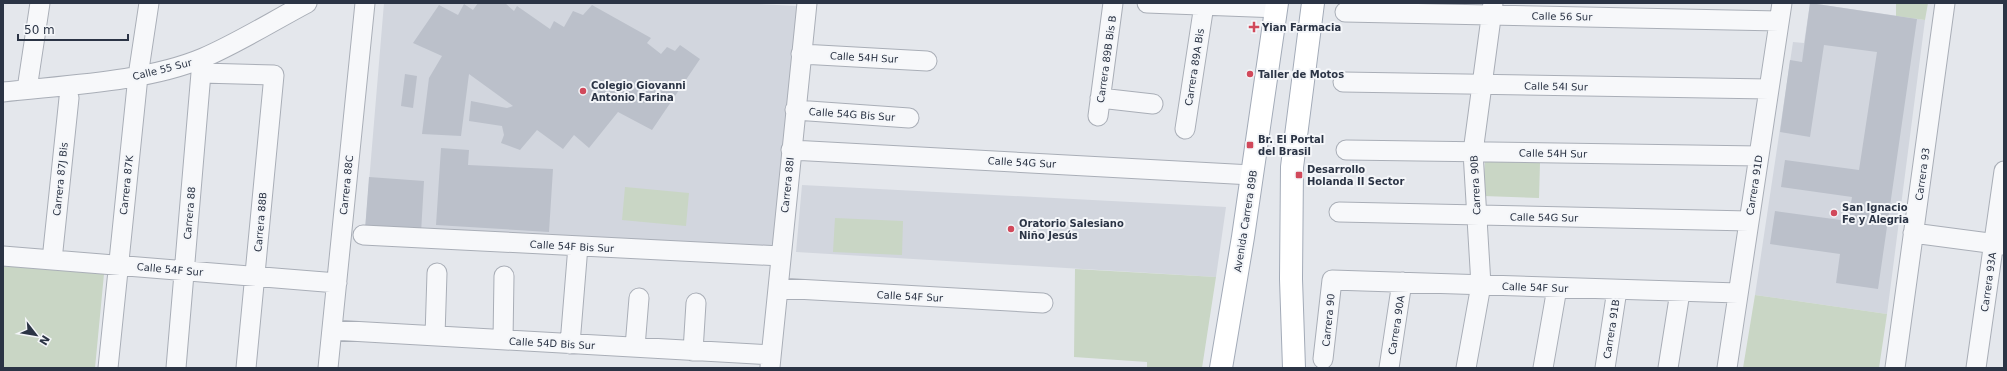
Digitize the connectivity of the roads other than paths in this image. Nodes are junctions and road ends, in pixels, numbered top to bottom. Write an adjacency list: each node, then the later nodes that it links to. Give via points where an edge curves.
1 (40, 3): 21 (street)
2 (149, 3): 18 (street, Carrera 87K)
3 (307, 3): 17 (street, Calle 55 Sur)
4 (365, 3): 52 (street, Carrera 88C)
5 (807, 3): 15 (street, Carrera 88I)
6 (1113, 3): 25 (street, Carrera 89B Bis B, via 1099,107)
7 (1147, 3): 10 (street)
8 (1313, 3): 71 (main road, via 1292,167 1291,279)
9 (1945, 3): 38 (street, Carrera 93)
10 (1204, 5): 11 (street); 28 (street, Carrera 89A Bis)
11 (1276, 6): 34 (main road, Avenida Carrera 89B)
12 (1492, 9): 13 (street, Calle 56 Sur); 14 (street, Calle 56 Sur); 20 (street, Carrera 90B)
13 (1345, 12)
14 (1781, 12): 22 (street, Carrera 91D)
15 (801, 54): 16 (street, Calle 54H Sur); 26 (street, Carrera 88I)
16 (927, 60)
17 (202, 66): 18 (street, Calle 55 Sur, via 174,67); 46 (street, Carrera 88); 48 (street, Carrera 88B, via 274,75)
18 (138, 76): 21 (street, Calle 55 Sur); 45 (street, Carrera 87K)
19 (1343, 82): 20 (street, Calle 54I Sur)
20 (1482, 84): 22 (street, Calle 54I Sur); 31 (street, Carrera 90B)
21 (27, 89): 23 (street, Calle 55 Sur)
22 (1769, 89): 32 (street, Carrera 91D)
23 (3, 92)
24 (69, 98): 44 (street, Carrera 87J Bis)
25 (1153, 104)
26 (795, 110): 27 (street, Calle 54G Bis Sur); 29 (street, Carrera 88I)
27 (909, 118)
28 (1185, 129)
29 (791, 150): 34 (street, Calle 54G Sur); 43 (street, Carrera 88I)
30 (1346, 150): 31 (street, Calle 54H Sur)
31 (1473, 152): 32 (street, Calle 54H Sur); 36 (street, Carrera 90B)
32 (1759, 156): 37 (street, Carrera 91D)
33 (2004, 171): 40 (street, Carrera 93A)
34 (1252, 175): 70 (main road, Avenida Carrera 89B)
35 (1340, 212): 36 (street, Calle 54G Sur)
36 (1476, 215): 37 (street, Calle 54G Sur); 53 (street, Carrera 90B)
37 (1749, 221): 58 (street, Carrera 91D)
38 (1913, 233): 40 (street); 82 (street, Carrera 93)
39 (363, 235): 41 (street, Calle 54F Bis Sur)
40 (1999, 245): 83 (street, Carrera 93A)
41 (578, 246): 43 (street, Calle 54F Bis Sur); 65 (street)
42 (3, 256): 44 (street, Calle 54F Sur)
43 (781, 256): 54 (street, Carrera 88I)
44 (52, 260): 45 (street, Calle 54F Sur)
45 (118, 265): 46 (street, Calle 54F Sur); 72 (street, Carrera 87K)
46 (184, 270): 48 (street, Calle 54F Sur); 73 (street, Carrera 88)
47 (437, 273): 63 (street)
48 (255, 276): 52 (street, Calle 54F Sur); 74 (street, Carrera 88B)
49 (504, 276): 64 (street)
50 (1332, 280): 51 (street, Calle 54F Sur); 68 (street, Carrera 90)
51 (1402, 282): 53 (street, Calle 54F Sur); 76 (street, Carrera 90A)
52 (337, 283): 62 (street, Carrera 88C)
53 (1481, 285): 55 (street, Calle 54F Sur); 77 (street, Carrera 90B)
54 (778, 288): 61 (street, Calle 54F Sur); 69 (street, Carrera 88I)
55 (1557, 288): 56 (street, Calle 54F Sur); 78 (street)
56 (1617, 290): 57 (street, Calle 54F Sur); 79 (street, Carrera 91B)
57 (1680, 292): 58 (street, Calle 54F Sur); 80 (street)
58 (1738, 293): 81 (street, Carrera 91D)
59 (638, 298): 66 (street)
60 (696, 303): 67 (street)
61 (1043, 303)
62 (332, 330): 63 (street, Calle 54D Bis Sur); 75 (street, Carrera 88C)
63 (435, 336): 64 (street, Calle 54D Bis Sur)
64 (502, 340): 65 (street, Calle 54D Bis Sur)
65 (570, 344): 66 (street, Calle 54D Bis Sur)
66 (635, 347): 67 (street, Calle 54D Bis Sur)
67 (693, 351): 69 (street, Calle 54D Bis Sur)
68 (1323, 359)
69 (770, 362)
70 (1223, 362)
71 (1294, 366)
72 (108, 368)
73 (176, 368)
74 (246, 368)
75 (328, 368)
76 (1389, 368)
77 (1466, 368)
78 (1543, 368)
79 (1605, 368)
80 (1668, 368)
81 (1727, 368)
82 (1896, 368)
83 (1976, 368)

